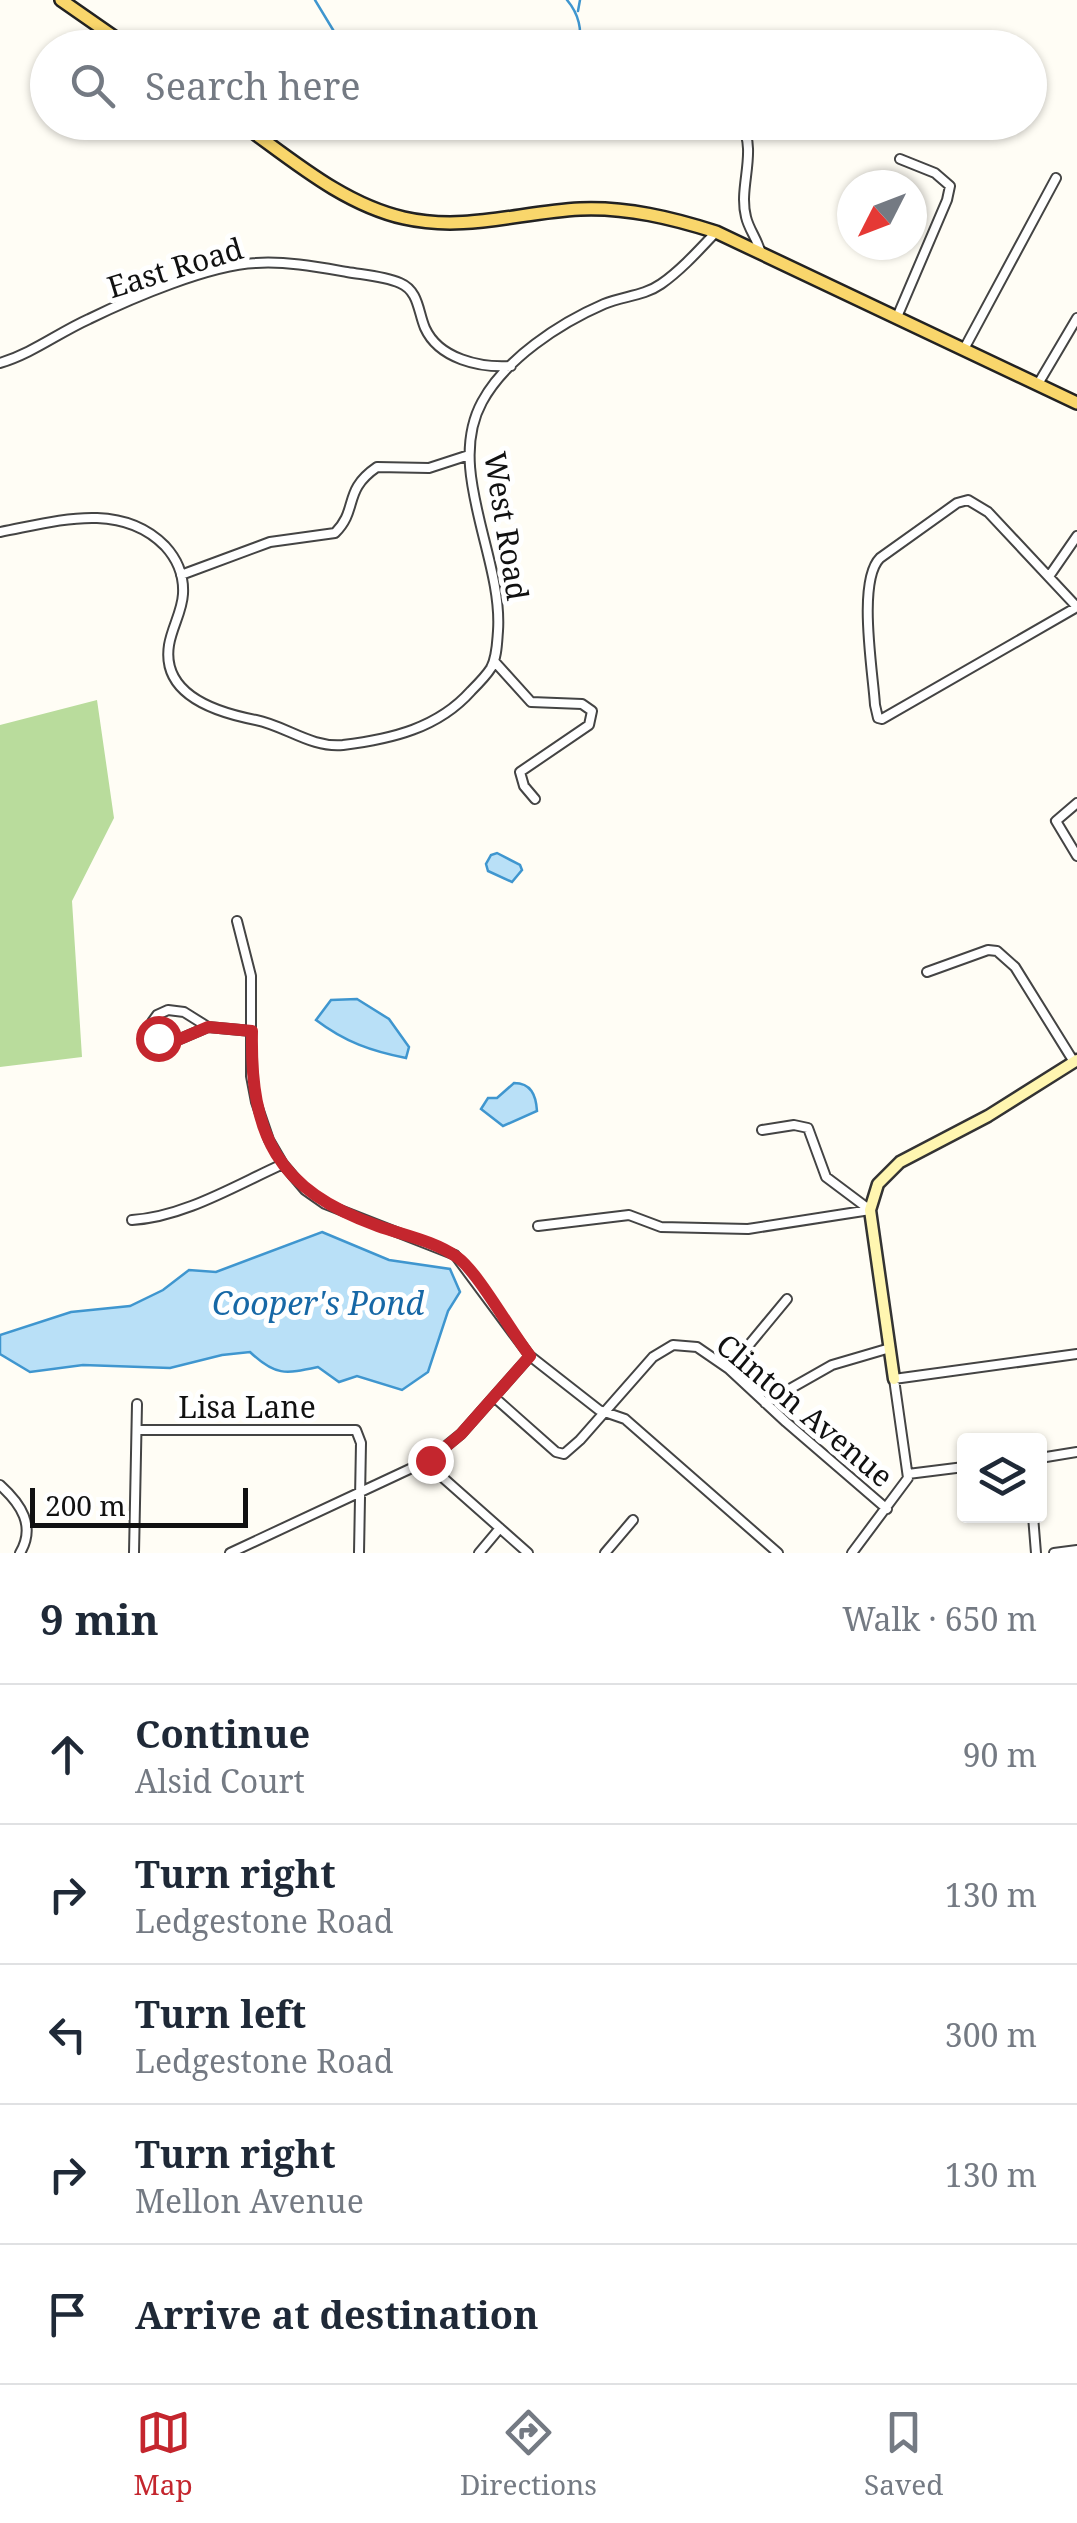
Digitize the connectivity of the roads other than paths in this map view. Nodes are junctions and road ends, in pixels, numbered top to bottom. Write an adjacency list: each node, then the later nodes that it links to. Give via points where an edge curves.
1 (61, 0): 2 (main road)
2 (104, 30)
3 (265, 140): 7 (main road, via 328,184 402,218 457,225 616,210)
4 (748, 140): 8 (street, via 746,219)
5 (900, 158): 9 (street, via 950,186)
6 (1056, 178): 11 (street)
7 (716, 232): 8 (main road); 13 (street, West Road, via 660,285 583,315)
8 (761, 254): 9 (main road)
9 (897, 317): 11 (main road)
10 (1077, 318): 14 (street)
11 (964, 349): 14 (main road)
12 (0, 362): 13 (street, East Road, via 144,296 236,265 266,263 402,284 445,352)
13 (511, 366): 16 (street, West Road, via 480,404)
14 (1038, 384): 15 (main road)
15 (1077, 403)
16 (469, 456): 19 (street, via 429,468 377,467 356,484 335,533 270,542); 22 (street, West Road, via 498,596)
17 (0, 532): 19 (street, via 114,518 163,544)
18 (1077, 536): 20 (street)
19 (181, 574): 22 (street, via 182,606 169,648 182,686 210,709 312,742 341,745 427,726 458,706)
20 (1050, 575): 21 (street); 21 (street, via 980,504 968,500 880,558 869,582 878,718)
21 (1077, 607)
22 (494, 662): 23 (street, via 531,702 582,704 592,711 589,725 520,772)
23 (535, 799)
24 (1077, 803): 25 (street, via 1056,821)
25 (1077, 856)
26 (237, 921): 29 (street, via 251,976)
27 (927, 972): 30 (street, via 998,951)
28 (208, 1027): 28 (street, via 165,1040 151,1025 173,1010); 29 (street)
29 (252, 1031): 32 (street, via 256,1102)
30 (1075, 1061): 33 (street, via 900,1162 878,1184)
31 (762, 1130): 33 (street, via 804,1126 826,1176)
32 (283, 1164): 34 (street, via 174,1212); 39 (street, via 325,1204 455,1255)
33 (870, 1210): 35 (street, via 748,1230 662,1226 629,1215); 37 (street)
34 (132, 1220)
35 (538, 1226)
36 (787, 1299): 40 (street)
37 (890, 1348): 41 (street); 43 (street, via 832,1365)
38 (1077, 1354): 41 (street)
39 (530, 1356): 42 (street); 45 (street)
40 (729, 1368): 43 (street, Clinton Avenue); 45 (street, Clinton Avenue, via 698,1347 667,1347)
41 (894, 1379): 51 (street)
42 (494, 1397): 45 (street, Clinton Avenue, via 560,1454); 49 (street)
43 (765, 1403): 54 (street, Clinton Avenue)
44 (137, 1404): 46 (street)
45 (605, 1411): 66 (street, via 625,1419)
46 (138, 1430): 53 (street, Lisa Lane, via 356,1430); 60 (street)
47 (1077, 1452): 48 (street)
48 (1047, 1457)
49 (430, 1460): 53 (street); 57 (street)
50 (957, 1468): 51 (street)
51 (908, 1474): 54 (street)
52 (0, 1485): 59 (street, via 27,1524)
53 (360, 1492): 61 (street); 62 (street)
54 (887, 1508): 67 (street)
55 (633, 1520): 65 (street)
56 (1034, 1523): 68 (street)
57 (500, 1528): 63 (street); 64 (street)
58 (1077, 1550): 69 (street)
59 (20, 1553)
60 (134, 1553)
61 (230, 1553)
62 (359, 1553)
63 (479, 1553)
64 (528, 1553)
65 (605, 1553)
66 (778, 1553)
67 (852, 1553)
68 (1036, 1553)
69 (1054, 1553)

